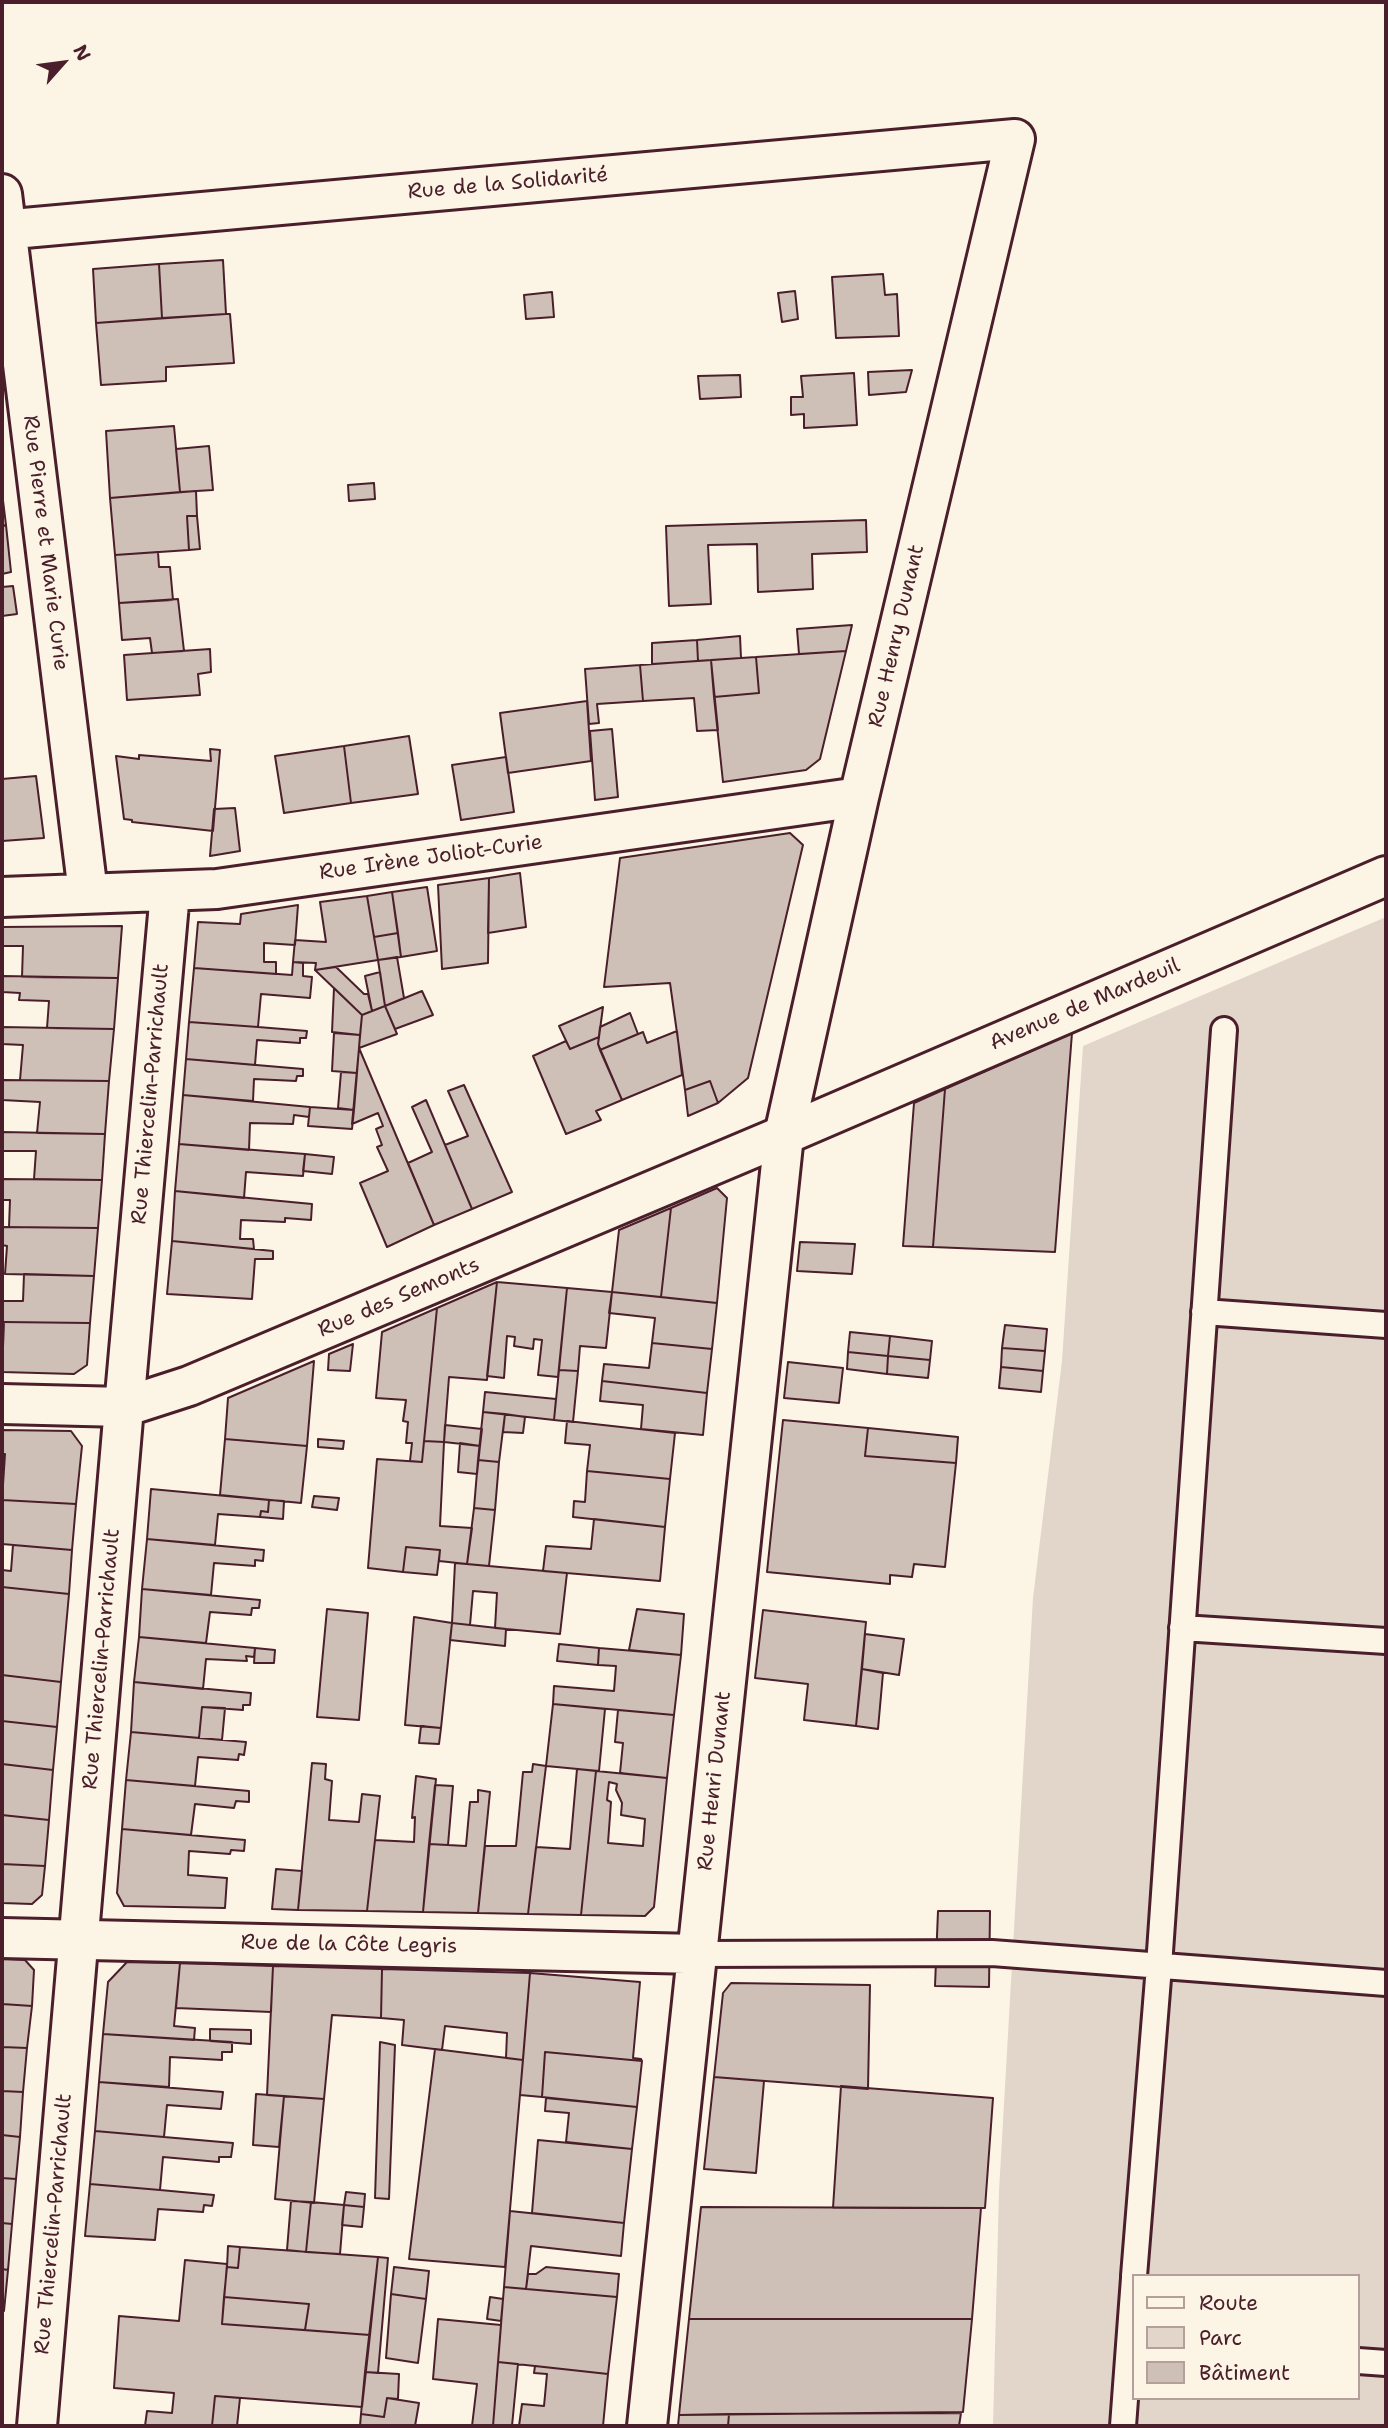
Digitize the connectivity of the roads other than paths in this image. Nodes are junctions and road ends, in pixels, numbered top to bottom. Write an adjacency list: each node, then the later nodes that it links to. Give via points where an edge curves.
1 (1014, 139): 2 (street, Rue de la Solidarité); 3 (street, Rue Henry Dunant)
2 (3, 218): 6 (street, Rue Pierre et Marie Curie)
3 (859, 797): 5 (street, Rue Irène Joliot-Curie); 9 (street, Rue Henry Dunant)
4 (1386, 876): 9 (street, Avenue de Mardeuil)
5 (170, 892): 6 (street, Rue Irène Joliot-Curie); 13 (street, Rue Thiercelin-Parrichault)
6 (88, 893): 7 (street, Rue Irène Joliot-Curie)
7 (2, 897)
8 (1224, 1030): 10 (lane)
9 (784, 1135): 13 (street, Rue des Semonts, via 202,1381); 18 (street, Rue Henri Dunant)
10 (1204, 1312): 11 (lane); 14 (lane)
11 (1386, 1325)
12 (2, 1404): 13 (street, Rue des Semonts)
13 (124, 1407): 17 (street, Rue Thiercelin-Parrichault)
14 (1182, 1628): 15 (lane); 19 (lane)
15 (1386, 1641)
16 (2, 1938): 17 (street, Rue de la Côte Legris)
17 (78, 1939): 18 (street, Rue de la Côte Legris); 25 (street, Rue Thiercelin-Parrichault)
18 (697, 1954): 19 (lane, via 992,1953); 26 (street, Rue Henri Dunant)
19 (1159, 1966): 20 (lane); 21 (lane)
20 (1386, 1983)
21 (1134, 2274)
22 (1132, 2343): 27 (lane)
23 (1360, 2361): 24 (lane)
24 (1386, 2363)
25 (37, 2426)
26 (648, 2426)
27 (1123, 2426)

